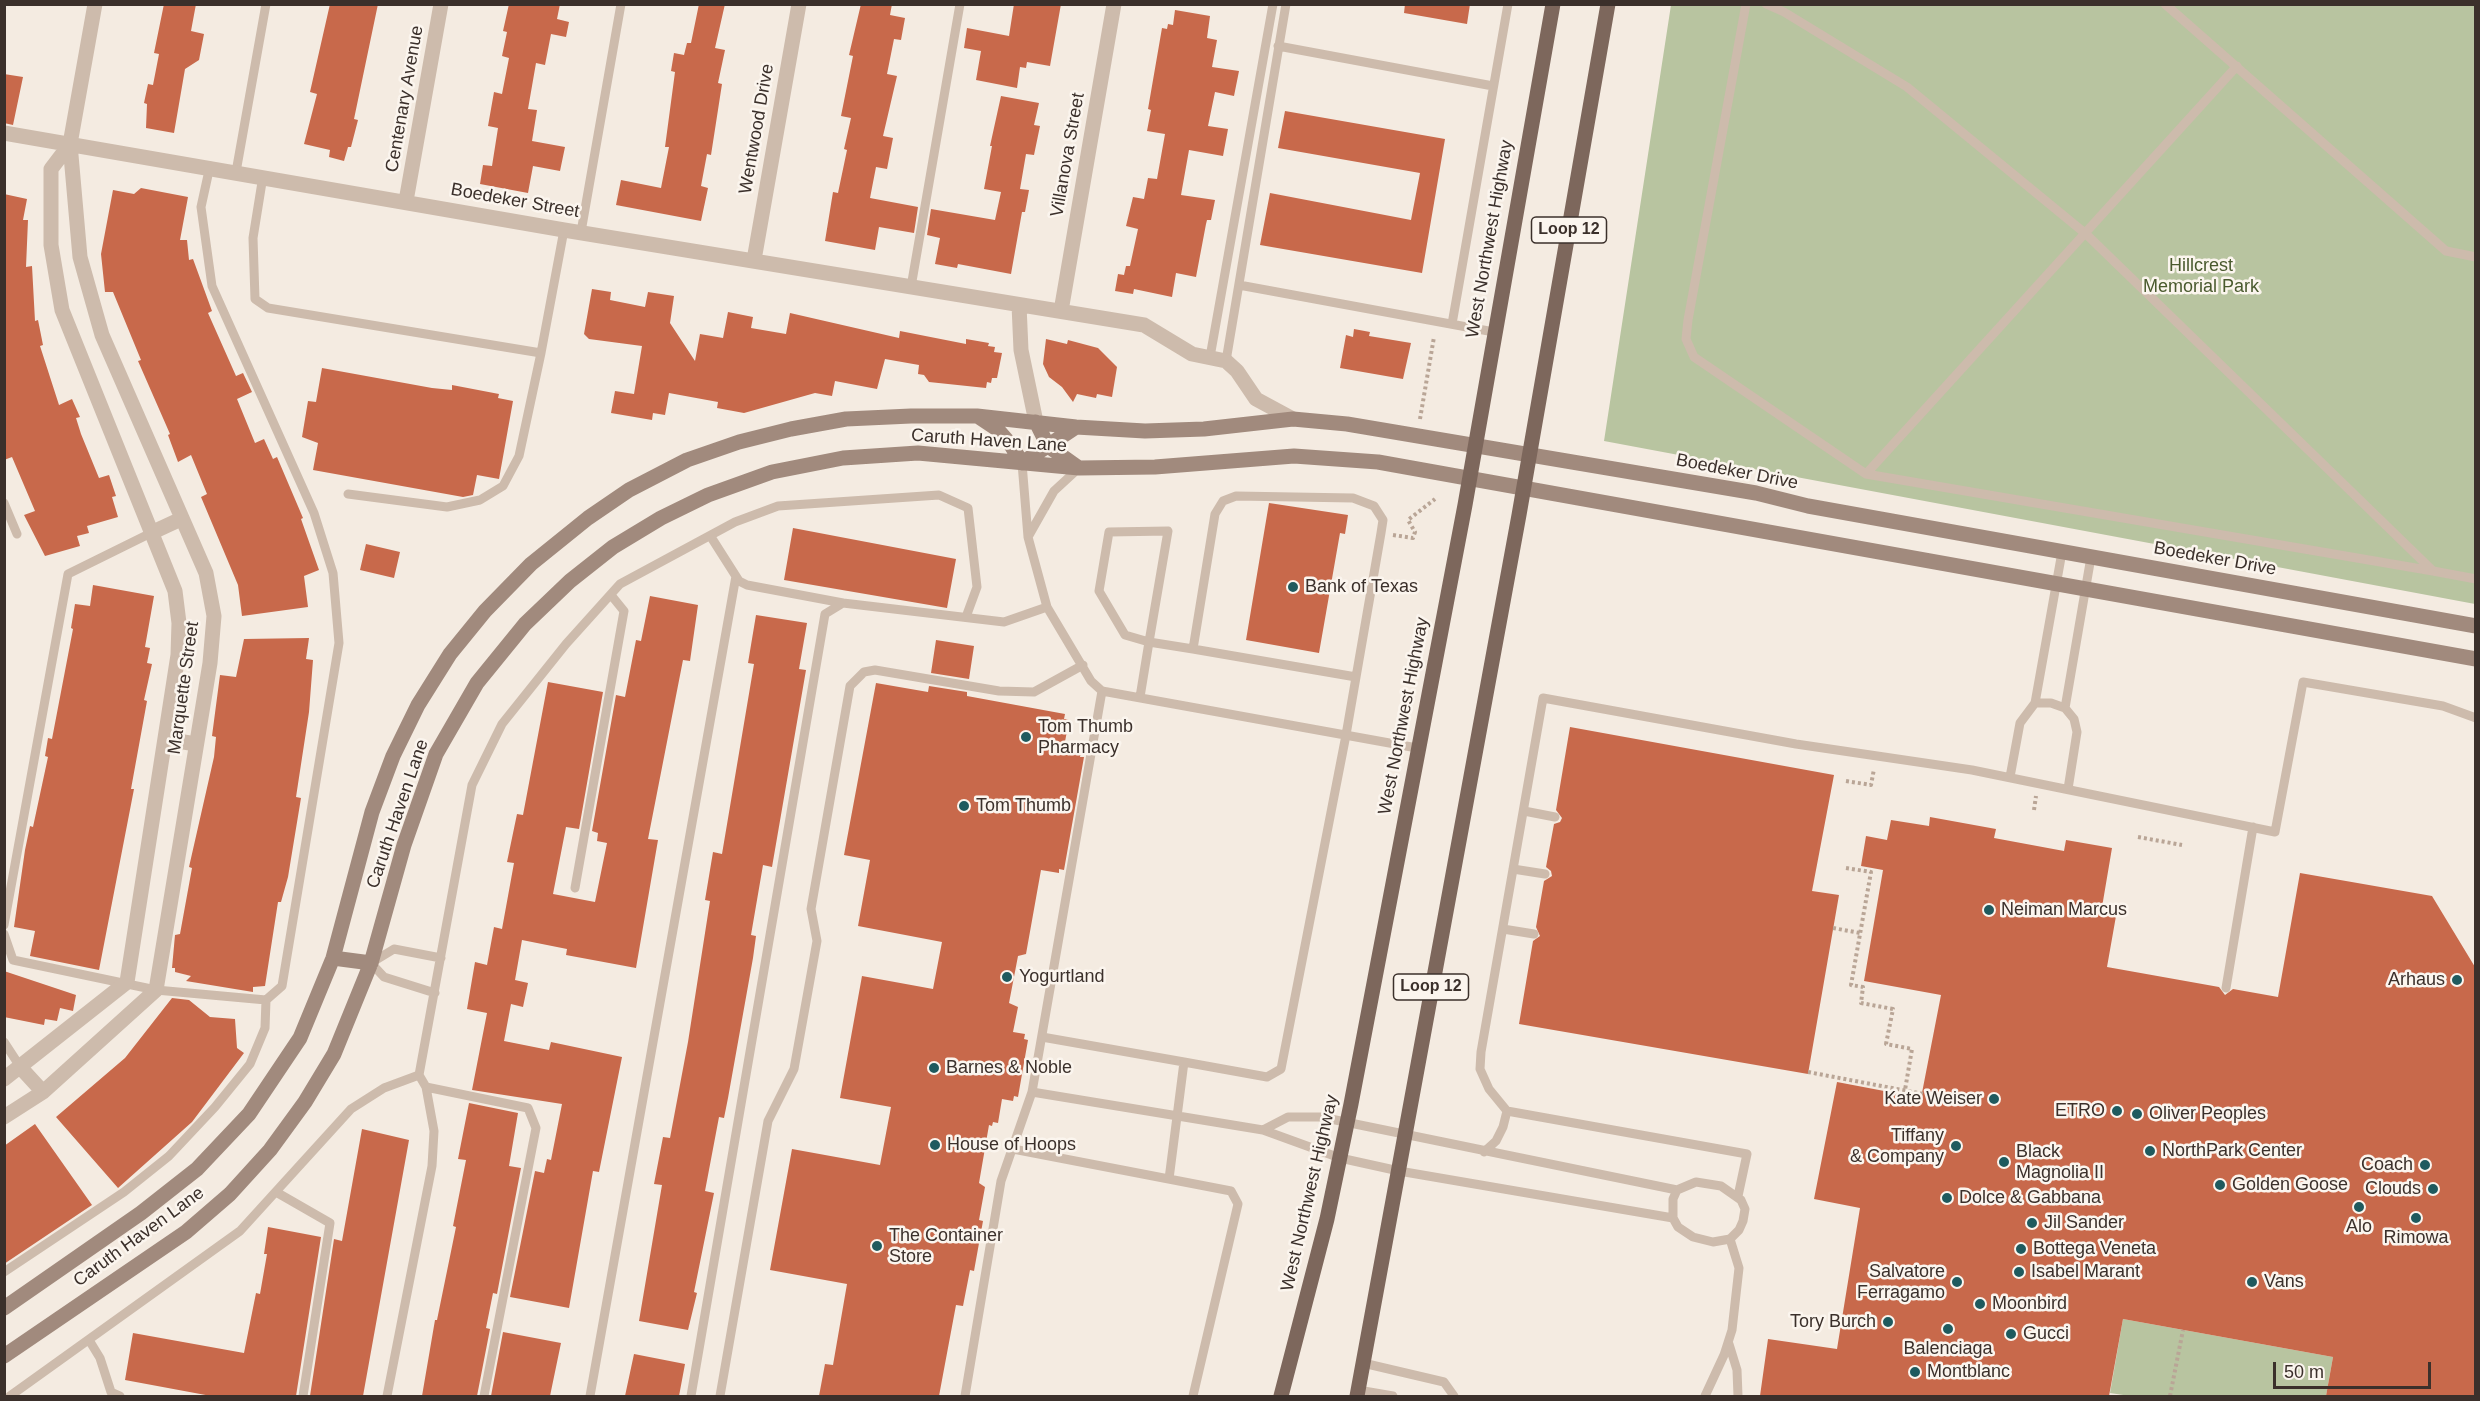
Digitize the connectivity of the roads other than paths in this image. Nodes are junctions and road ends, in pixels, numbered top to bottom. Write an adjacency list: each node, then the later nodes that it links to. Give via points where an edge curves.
1 (95, 4): 20 (street, Marquette Street)
2 (266, 4): 22 (lane)
3 (441, 4): 24 (street, Centenary Avenue)
4 (621, 4): 26 (lane)
5 (799, 4): 29 (street, Wentwood Drive)
6 (960, 4): 31 (lane)
7 (1114, 4): 33 (street, Villanova Street)
8 (1273, 4): 37 (lane)
9 (1286, 4): 16 (lane)
10 (1508, 4): 18 (lane)
11 (1553, 4): 35 (main road, West Northwest Highway / Loop 12)
12 (1608, 4): 45 (main road, Loop 12)
13 (1746, 4): 48 (lane, via 1686,339 1694,357)
14 (1766, 4): 27 (lane, via 1907,87)
15 (2165, 4): 17 (lane)
16 (1278, 46): 18 (lane); 30 (lane)
17 (2237, 66): 27 (lane); 28 (lane, via 2446,251)
18 (1493, 86): 34 (lane)
19 (4, 132): 20 (street, Boedeker Street)
20 (70, 144): 21 (street, Boedeker Street); 53 (street, Marquette Street, via 80,257 89,294 102,335); 54 (street, Marquette Street, via 51,169 51,245 62,310)
21 (210, 166): 22 (street, Boedeker Street); 103 (lane, via 201,207 212,286 314,513 333,573 339,644 282,986)
22 (236, 172): 23 (street, Boedeker Street)
23 (263, 176): 24 (street, Boedeker Street); 36 (lane, via 253,238 255,299 267,308)
24 (406, 201): 25 (street, Boedeker Street)
25 (564, 230): 26 (street, Boedeker Street); 36 (lane)
26 (581, 232): 29 (street, Boedeker Street)
27 (2086, 234): 48 (lane); 60 (lane)
28 (2475, 257)
29 (754, 260): 31 (street, Boedeker Street)
30 (1239, 285): 34 (lane); 38 (lane)
31 (911, 288): 32 (street, Boedeker Street)
32 (1019, 305): 33 (street); 41 (street, via 1021,350)
33 (1061, 311): 37 (street, via 1144,325 1192,354)
34 (1452, 324): 35 (lane)
35 (1494, 332): 43 (main road, West Northwest Highway / Loop 12)
36 (541, 353): 51 (lane, via 519,456 503,486 480,500 447,507)
37 (1210, 357): 38 (street)
38 (1226, 361): 40 (street, Boedeker Drive, via 1256,399)
39 (977, 416): 41 (main road, Caruth Haven Lane); 46 (main road, via 997,429); 96 (main road, Caruth Haven Lane, via 846,419 739,442 687,460 629,490 531,564 485,610 450,654 418,705 372,812)
40 (1293, 419): 42 (main road, Caruth Haven Lane, via 1145,431); 43 (main road, Boedeker Drive)
41 (1036, 422): 42 (main road, Caruth Haven Lane); 44 (main road)
42 (1076, 427): 44 (main road)
43 (1475, 445): 45 (main road, Boedeker Drive); 49 (main road, West Northwest Highway / Loop 12)
44 (1048, 446): 46 (main road); 47 (main road)
45 (1529, 455): 50 (main road, Loop 12); 58 (main road, Boedeker Drive, via 1756,493)
46 (1022, 463): 47 (main road, Caruth Haven Lane); 57 (lane); 98 (main road, Caruth Haven Lane, via 918,453 843,458 772,472 708,495 661,518 605,554 525,624 477,683 436,754 404,845)
47 (1079, 468): 49 (main road, Caruth Haven Lane, via 1155,467 1294,456 1378,462); 57 (lane, via 1054,491)
48 (1866, 474): 60 (lane)
49 (1469, 477): 50 (main road, Caruth Haven Lane); 83 (main road, West Northwest Highway / Loop 12)
50 (1523, 488): 63 (main road); 118 (main road, Loop 12)
51 (348, 494)
52 (4, 503): 55 (lane)
53 (181, 519): 54 (street); 82 (street, Marquette Street, via 206,573 214,616)
54 (153, 532): 81 (street, Marquette Street, via 175,591 179,623); 92 (lane, via 68,574)
55 (17, 534)
56 (711, 537): 61 (lane); 65 (lane, via 620,584); 68 (lane, via 735,522 778,506 939,495 968,508 976,587)
57 (1028, 537): 67 (lane)
58 (2062, 552): 59 (main road, Boedeker Drive); 63 (lane)
59 (2091, 557): 64 (lane); 69 (main road, Boedeker Drive)
60 (2433, 571): 62 (lane)
61 (736, 576): 66 (lane, via 747,585); 141 (lane)
62 (2475, 579)
63 (2056, 584): 64 (main road); 77 (lane)
64 (2086, 589): 72 (main road); 78 (lane)
65 (611, 595): 91 (lane, via 624,611); 97 (lane, via 502,724 472,785)
66 (843, 603): 68 (lane); 142 (lane, via 825,614)
67 (1047, 607): 68 (lane, via 1004,622); 73 (lane)
68 (966, 617)
69 (2475, 626)
70 (1149, 642): 70 (lane, via 1125,635 1099,591 1109,532 1168,531); 71 (lane); 76 (lane)
71 (1192, 649): 74 (lane); 74 (lane, via 1215,514 1223,501 1236,496 1353,498 1374,506 1383,520)
72 (2475, 659)
73 (1083, 665): 75 (lane); 143 (lane, via 1034,692 999,691 875,670 864,672 850,686 811,909 817,940 794,1070 768,1121)
74 (1356, 677): 80 (lane)
75 (1102, 691): 76 (lane); 104 (lane)
76 (1140, 697): 80 (lane)
77 (2035, 703): 78 (lane); 84 (lane, via 2020,723)
78 (2065, 708): 85 (lane, via 2074,719 2077,732)
79 (2475, 718): 88 (lane, via 2443,706 2303,682 2275,832)
80 (1346, 735): 83 (lane); 106 (lane, via 1281,1069 1267,1077)
81 (165, 739): 82 (street); 99 (street, Marquette Street)
82 (196, 744): 101 (street, Marquette Street)
83 (1417, 748): 116 (main road, West Northwest Highway / Loop 12)
84 (2010, 777): 85 (lane); 86 (lane, via 1796,744 1543,698)
85 (2068, 789): 88 (lane)
86 (1524, 811): 87 (lane); 89 (lane)
87 (1555, 817)
88 (2253, 827): 100 (lane)
89 (1513, 869): 90 (lane); 93 (lane)
90 (1545, 874)
91 (575, 888)
92 (4, 925)
93 (1503, 929): 95 (lane); 113 (lane, via 1480,1069 1489,1089)
94 (4, 934): 99 (lane, via 13,960)
95 (1534, 934)
96 (333, 958): 98 (main road); 130 (main road, Caruth Haven Lane, via 300,1038 249,1114 197,1169)
97 (441, 958): 98 (lane, via 394,949); 102 (lane)
98 (371, 963): 102 (lane, via 384,977); 133 (main road, Caruth Haven Lane, via 334,1054 305,1102 270,1150 230,1194 186,1232)
99 (127, 982): 101 (lane); 107 (street)
100 (2226, 988)
101 (156, 990): 103 (lane); 111 (street)
102 (435, 993): 108 (lane)
103 (266, 1000): 129 (lane, via 265,1028 250,1064 169,1156 124,1192)
104 (1042, 1037): 106 (lane); 112 (lane)
105 (4, 1042): 107 (lane)
106 (1185, 1062): 115 (lane)
107 (21, 1068): 109 (street); 111 (street)
108 (419, 1076): 110 (lane); 125 (lane, via 384,1088 351,1109)
109 (4, 1079)
110 (426, 1087): 139 (lane, via 434,1131 432,1166); 140 (lane, via 528,1108 536,1128)
111 (43, 1092): 114 (street)
112 (1032, 1092): 115 (lane); 119 (lane)
113 (1507, 1111): 120 (lane, via 1500,1134); 126 (lane, via 1747,1154)
114 (4, 1117)
115 (1177, 1117): 117 (lane); 123 (lane)
116 (1347, 1123): 117 (lane, via 1321,1117 1288,1117); 118 (lane); 121 (main road, West Northwest Highway / Loop 12)
117 (1263, 1130): 121 (lane)
118 (1404, 1136): 120 (lane); 122 (main road, Loop 12)
119 (1013, 1149): 123 (lane); 144 (lane, via 1001,1181)
120 (1484, 1152): 124 (lane)
121 (1340, 1158): 122 (lane); 146 (main road, West Northwest Highway / Loop 12)
122 (1399, 1171): 127 (lane); 134 (main road, Loop 12)
123 (1169, 1179): 145 (lane, via 1231,1191 1238,1204)
124 (1677, 1190): 126 (lane, via 1708,1183); 127 (lane)
125 (276, 1192): 131 (lane, via 240,1231); 138 (lane, via 330,1223)
126 (1738, 1196): 128 (lane, via 1745,1209 1743,1221)
127 (1673, 1218): 128 (lane, via 1678,1227 1693,1237 1713,1242)
128 (1730, 1239): 132 (lane, via 1739,1268)
129 (4, 1272)
130 (4, 1308)
131 (89, 1340): 136 (lane); 137 (lane, via 100,1358 111,1392)
132 (1729, 1344): 149 (lane); 150 (lane, via 1736,1363)
133 (4, 1356)
134 (1363, 1364): 135 (main road, Loop 12); 148 (lane, via 1444,1382)
135 (1358, 1394): 147 (lane)
136 (10, 1396)
137 (120, 1396)
138 (303, 1396)
139 (387, 1396)
140 (484, 1396)
141 (590, 1396)
142 (691, 1396)
143 (720, 1396)
144 (964, 1396)
145 (1193, 1396)
146 (1281, 1396)
147 (1393, 1396)
148 (1454, 1396)
149 (1705, 1396)
150 (1738, 1396)

